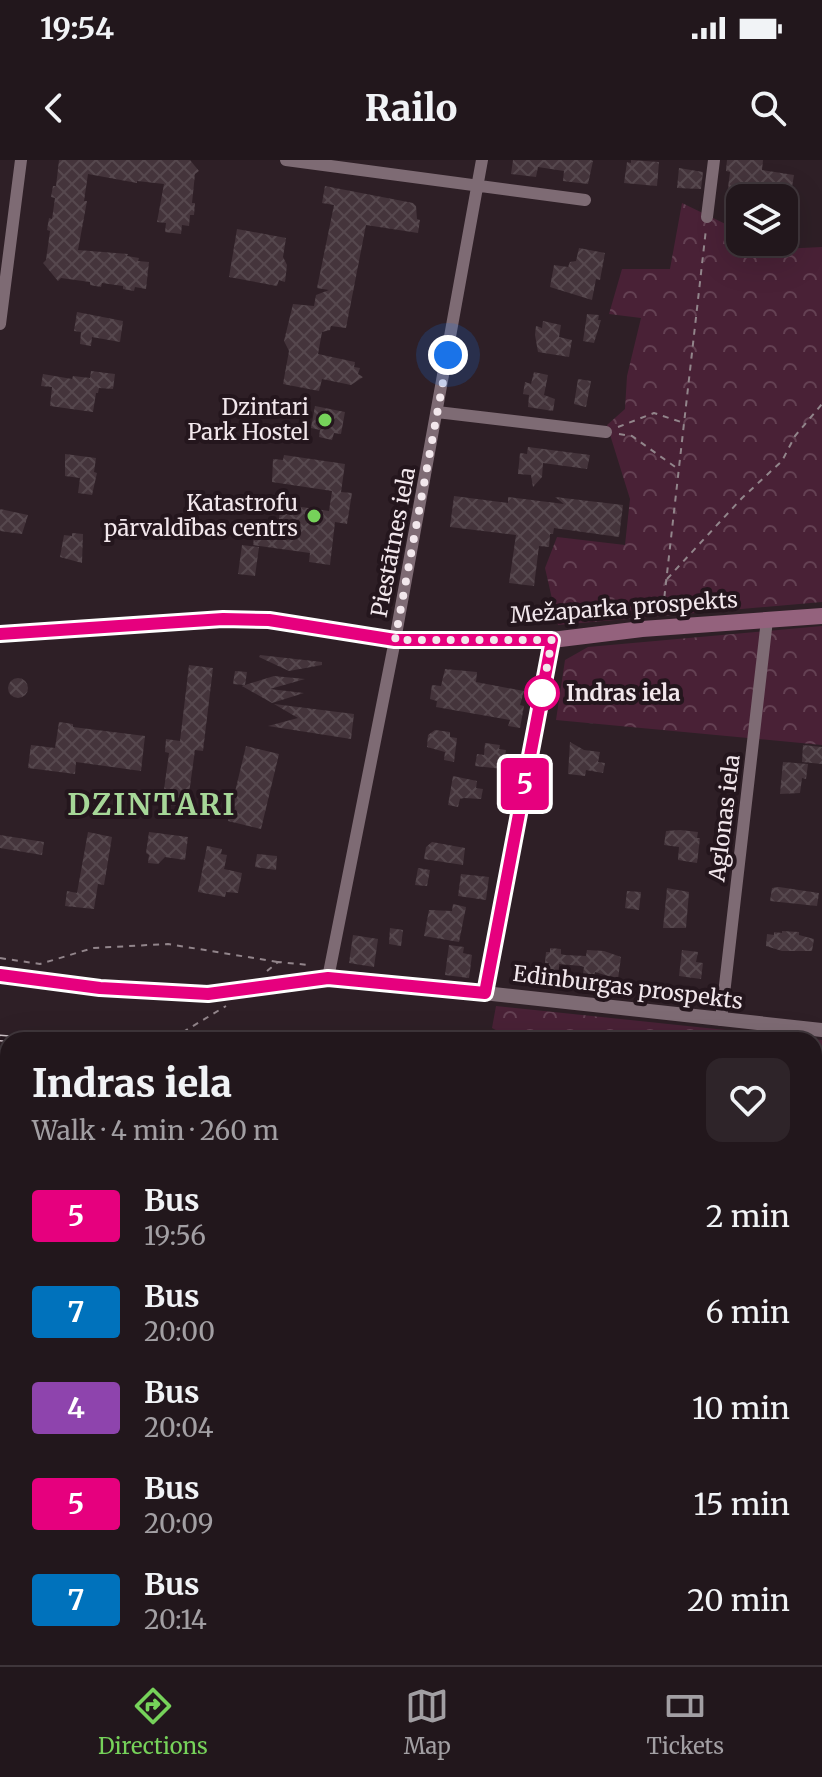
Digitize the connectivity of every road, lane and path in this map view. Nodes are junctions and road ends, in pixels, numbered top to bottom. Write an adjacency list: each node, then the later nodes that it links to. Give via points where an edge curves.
1 (21, 160): 8 (street)
2 (286, 160): 5 (street)
3 (482, 160): 5 (street, Piestātnes iela)
4 (714, 160): 7 (street)
5 (479, 184): 6 (street); 10 (street, Piestātnes iela)
6 (585, 200)
7 (707, 217): 11 (path)
8 (0, 324)
9 (822, 404): 14 (path, via 782,461)
10 (437, 412): 12 (street); 19 (street, Piestātnes iela)
11 (684, 423): 12 (path, via 654,413); 13 (path)
12 (606, 432): 13 (path, via 632,436)
13 (679, 469): 14 (path)
14 (666, 579): 15 (path)
15 (663, 609)
16 (822, 616): 17 (main road, Mežaparka prospekts)
17 (767, 620): 20 (main road, Mežaparka prospekts); 26 (street, Aglonas iela)
18 (0, 634): 19 (main road, Mežaparka prospekts, via 223,619 269,620)
19 (395, 640): 20 (main road, Mežaparka prospekts); 24 (street, Piestātnes iela)
20 (552, 640): 25 (street)
21 (0, 958): 22 (path, via 40,964 93,948 168,944)
22 (278, 962)
23 (0, 976): 24 (street, Edinburgas prospekts, via 208,994)
24 (328, 978): 25 (street, Edinburgas prospekts)
25 (485, 993): 26 (street, Edinburgas prospekts)
26 (721, 1020): 27 (street, Edinburgas prospekts)
27 (822, 1030)

